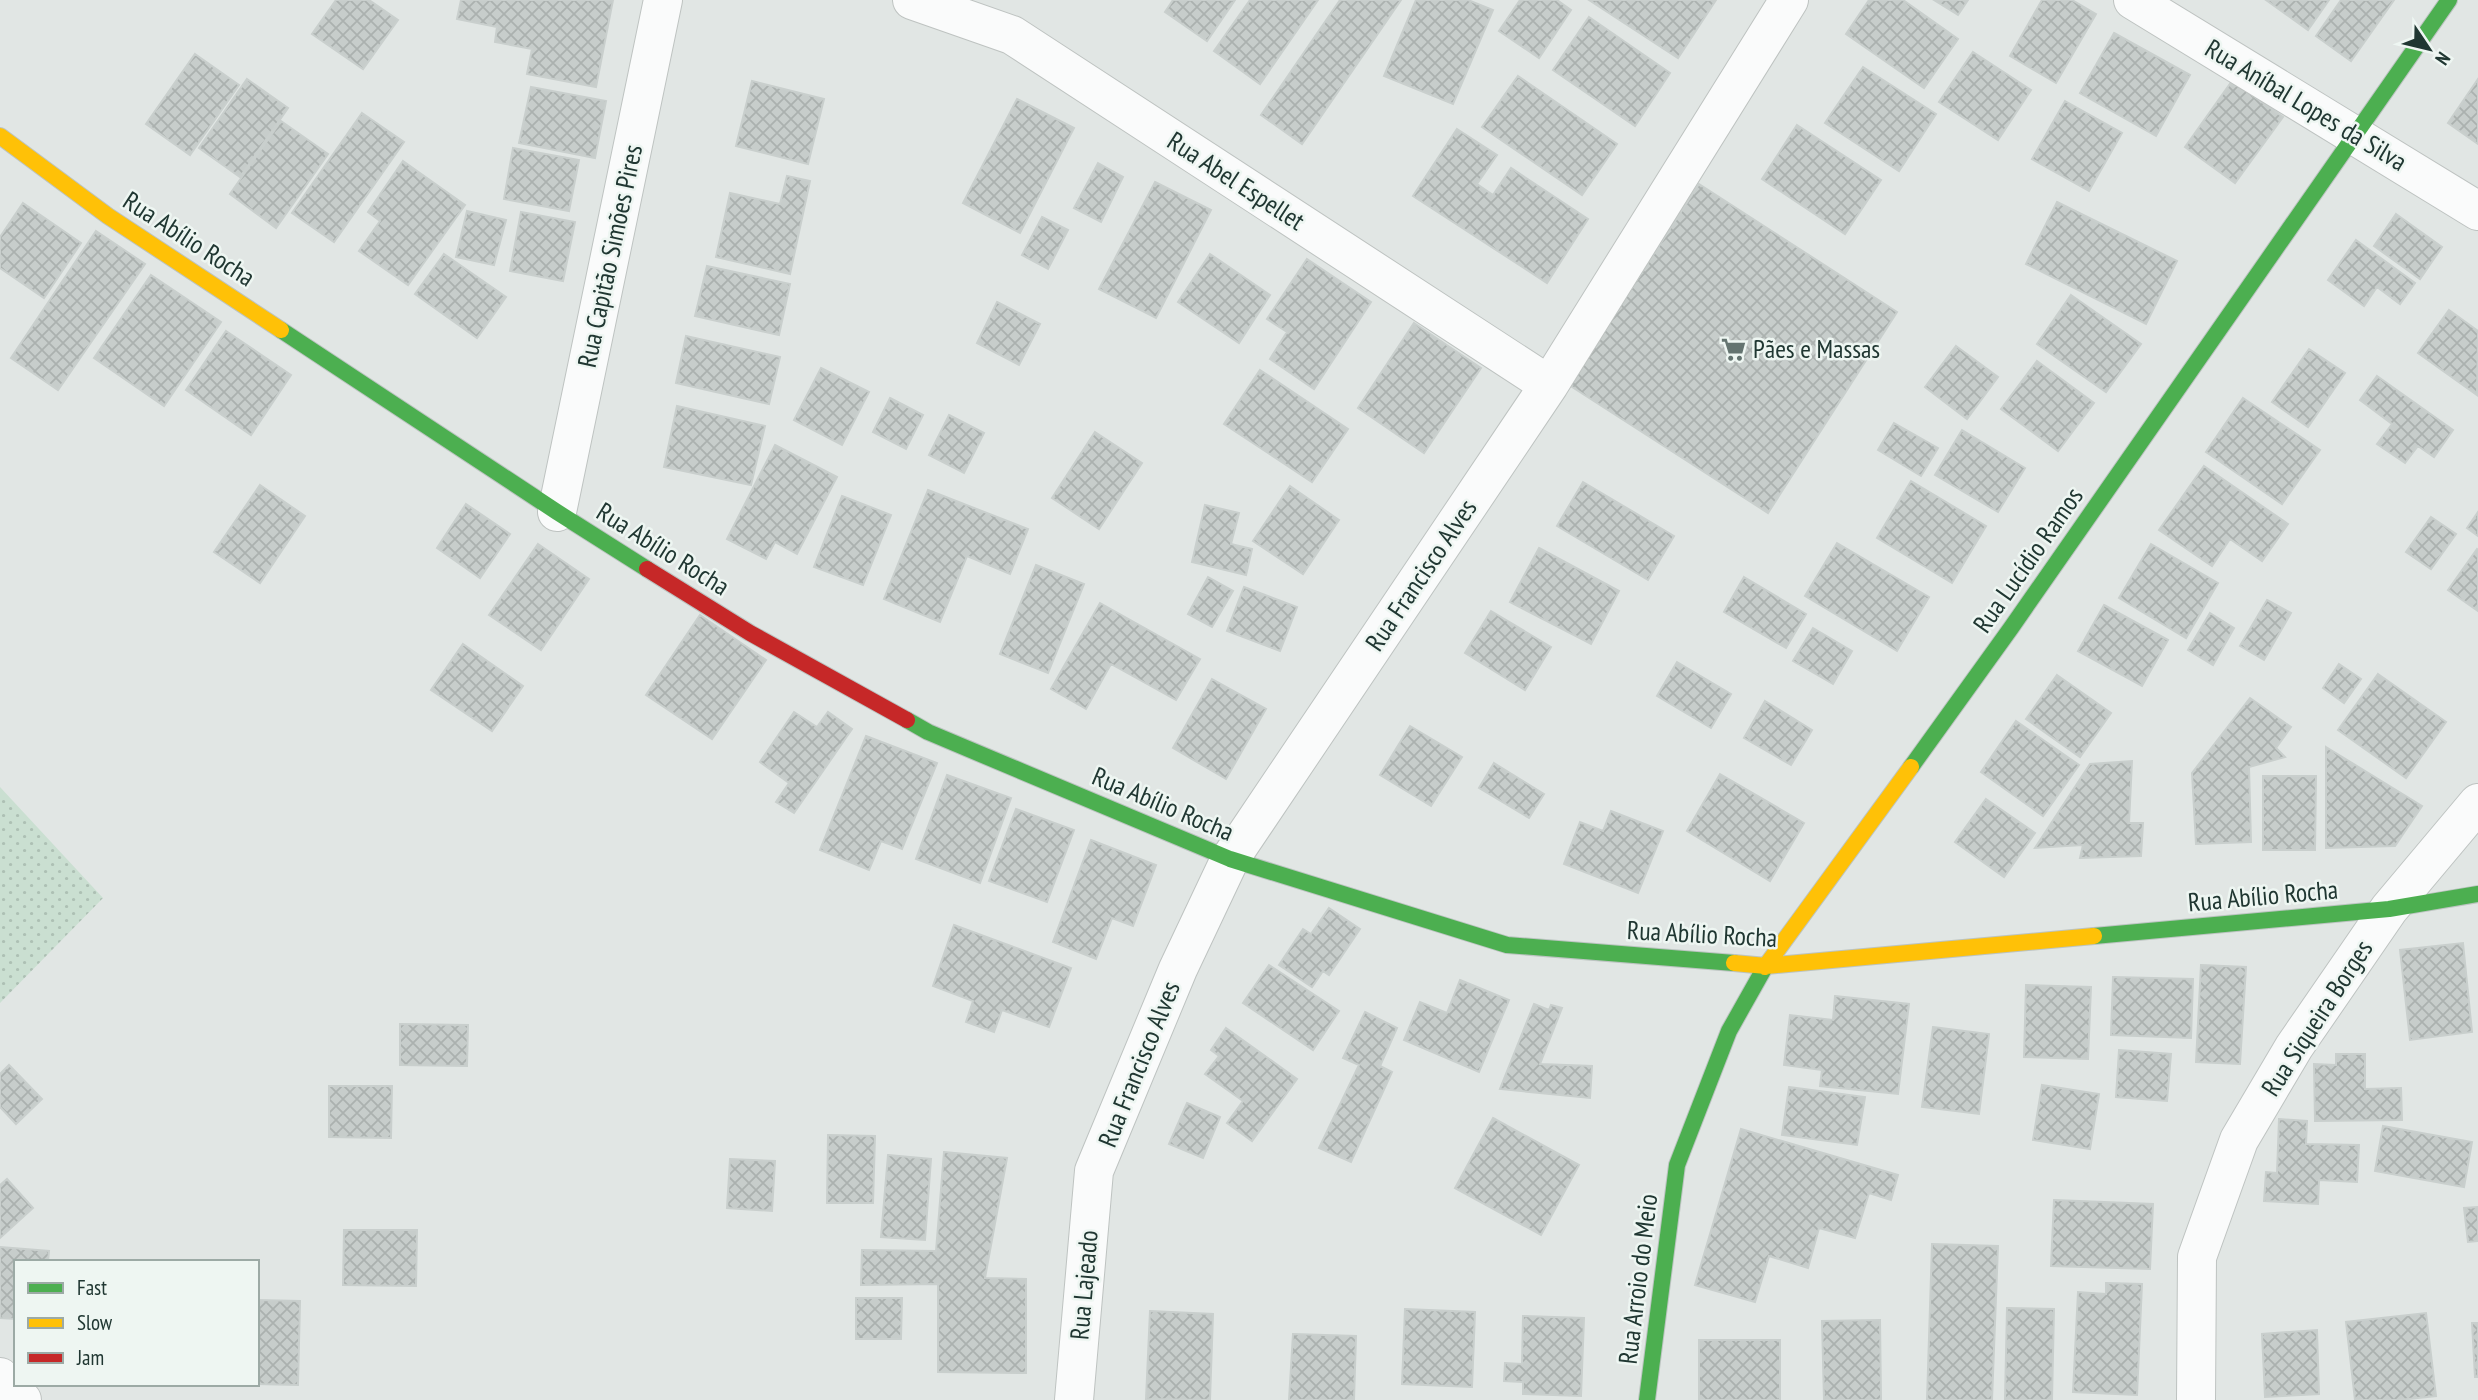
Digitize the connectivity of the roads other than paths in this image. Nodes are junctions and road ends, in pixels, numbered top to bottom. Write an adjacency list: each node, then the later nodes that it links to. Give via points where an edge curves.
1 (663, 0): 10 (street, Rua Capitão Simões Pires)
2 (912, 0): 9 (street, Rua Abel Espellet, via 1012,35)
3 (1789, 0): 9 (street, Rua Francisco Alves)
4 (2133, 0): 7 (street, Rua Aníbal Lopes da Silva)
5 (2449, 0): 7 (street, Rua Lucídio Ramos)
6 (0, 136): 10 (street, Rua Abílio Rocha, via 108,216)
7 (2356, 136): 8 (street, Rua Aníbal Lopes da Silva); 15 (street, Rua Lucídio Ramos, via 2003,639)
8 (2478, 211)
9 (1549, 385): 12 (street, Rua Francisco Alves)
10 (557, 512): 12 (street, Rua Abílio Rocha, via 750,633 928,732)
11 (2478, 803): 14 (street, Rua Siqueira Borges)
12 (1230, 859): 15 (street, Rua Abílio Rocha, via 1507,944); 17 (street, Rua Francisco Alves, via 1178,969)
13 (2478, 894): 14 (street, Rua Abílio Rocha)
14 (2389, 909): 15 (street, Rua Abílio Rocha); 22 (street, Rua Siqueira Borges, via 2294,1046 2239,1140 2197,1257)
15 (1766, 966): 16 (street, Rua Lucídio Ramos, via 1729,1031)
16 (1677, 1165): 21 (street, Rua Arroio do Meio)
17 (1094, 1171): 20 (street, Rua Lajeado)
18 (0, 1377): 19 (street)
19 (22, 1400)
20 (1074, 1400)
21 (1647, 1400)
22 (2196, 1400)

